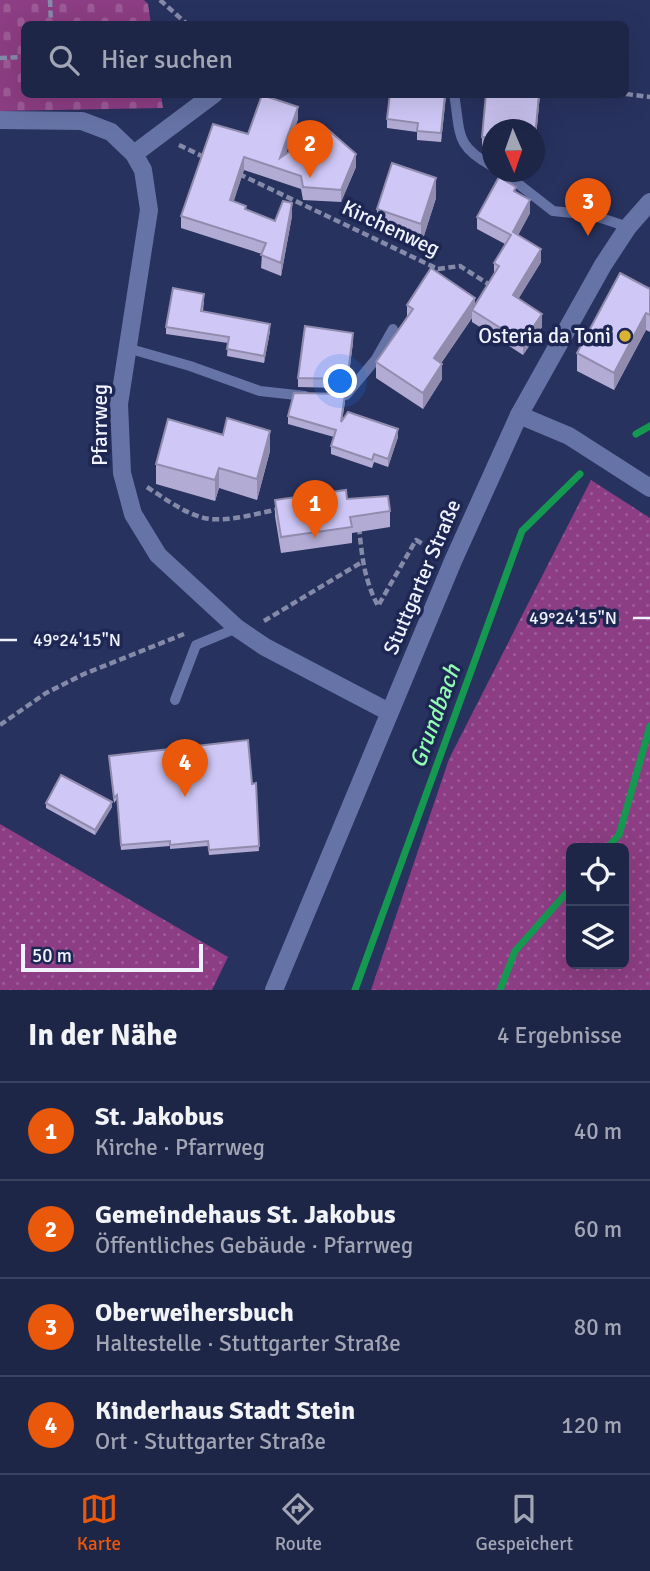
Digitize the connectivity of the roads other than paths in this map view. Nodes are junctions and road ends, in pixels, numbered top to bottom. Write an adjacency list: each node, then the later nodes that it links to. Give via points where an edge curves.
1 (209, 98): 4 (street)
2 (455, 98): 5 (lane, via 462,144)
3 (0, 120): 4 (street, via 82,121 111,132)
4 (134, 154): 10 (street, Pfarrweg, via 143,170 149,210)
5 (482, 161)
6 (516, 182): 8 (lane, via 553,211 592,215)
7 (650, 202): 8 (street, Stuttgarter Straße)
8 (628, 227): 11 (street, Stuttgarter Straße)
9 (393, 329): 10 (lane, via 346,396 260,391)
10 (127, 348): 13 (street, Pfarrweg, via 119,404 122,473 133,514 158,555)
11 (519, 415): 12 (street, via 569,436); 15 (street, Stuttgarter Straße)
12 (650, 488)
13 (241, 630): 14 (lane, via 196,645); 15 (street, Pfarrweg)
14 (175, 700)
15 (389, 712): 16 (street, Stuttgarter Straße)
16 (274, 990)

